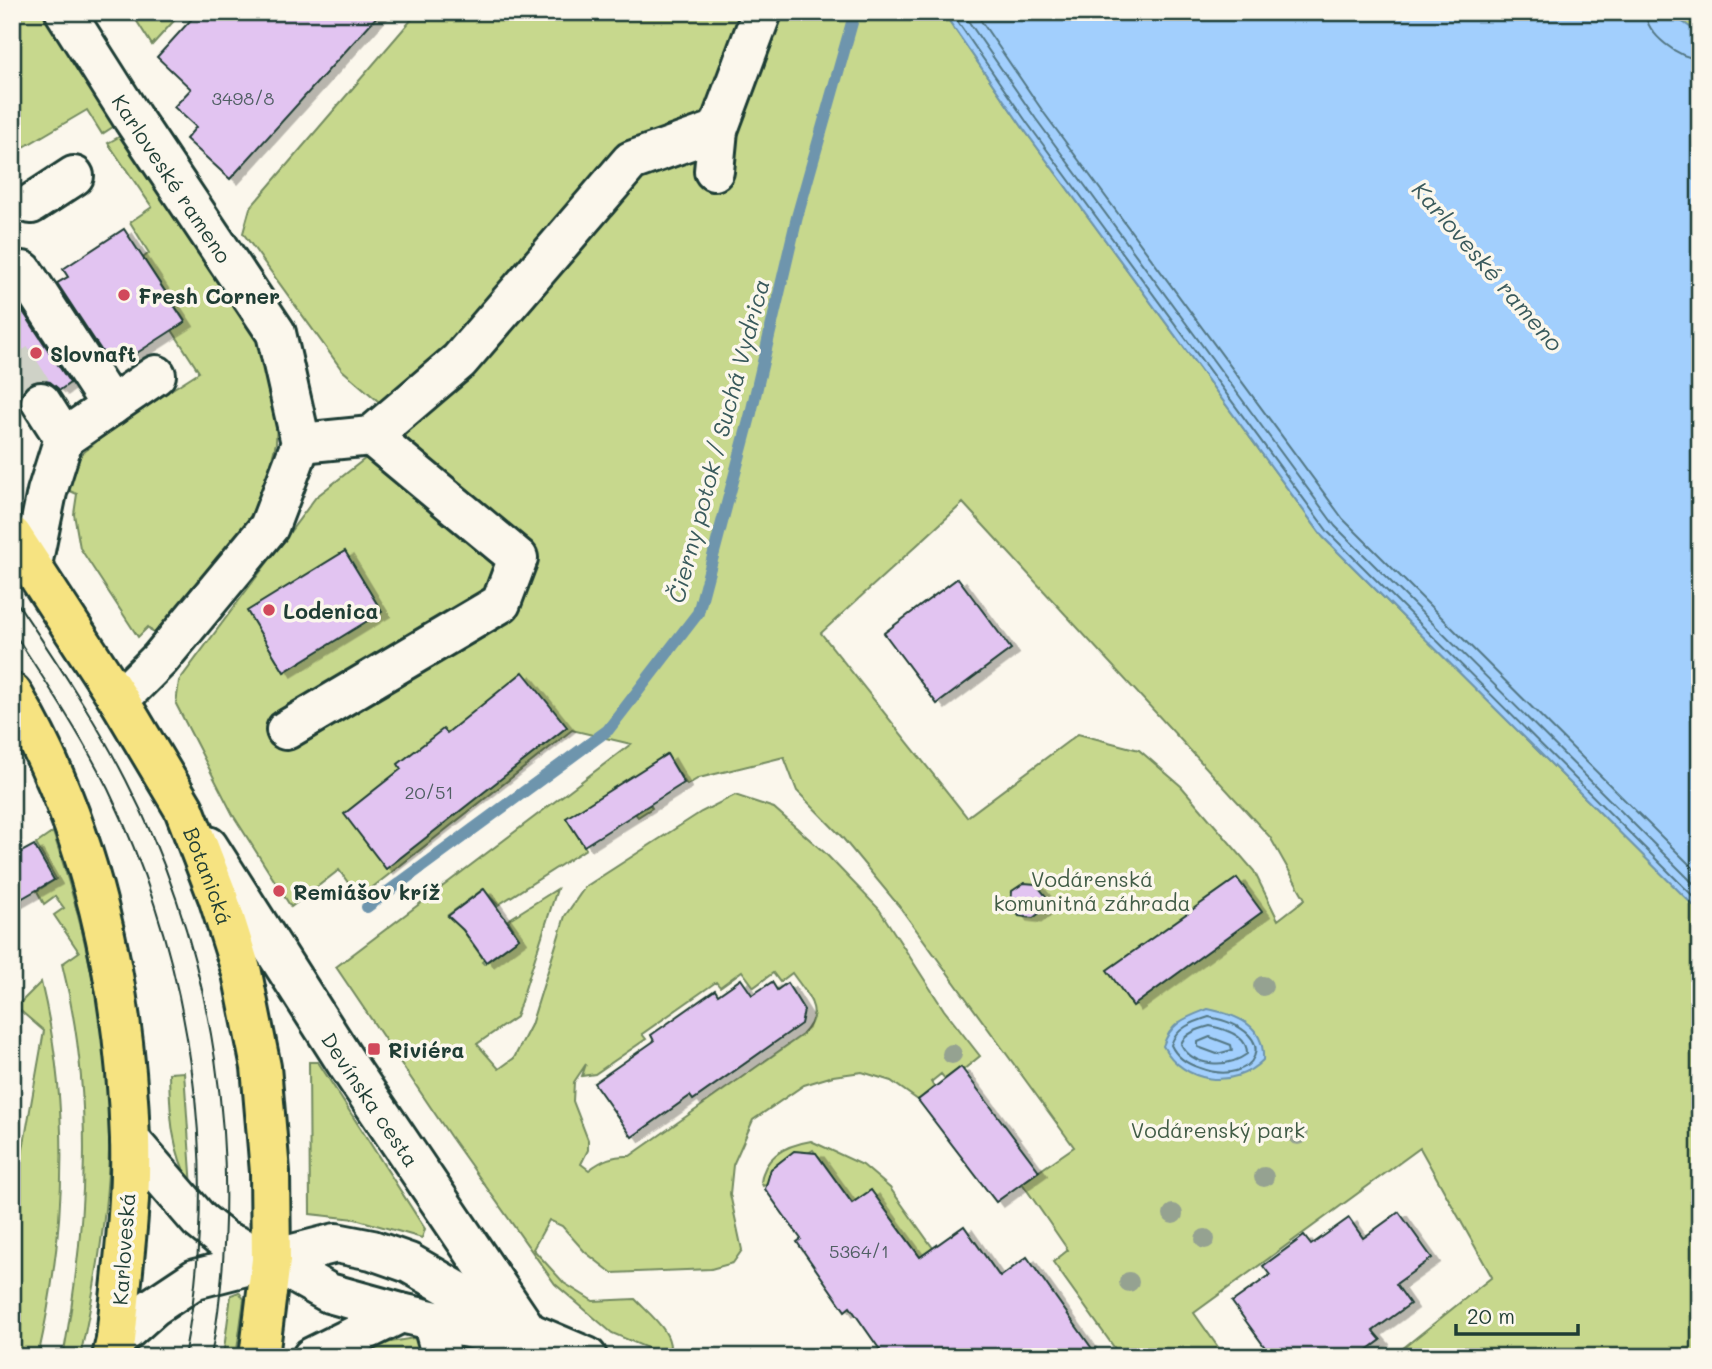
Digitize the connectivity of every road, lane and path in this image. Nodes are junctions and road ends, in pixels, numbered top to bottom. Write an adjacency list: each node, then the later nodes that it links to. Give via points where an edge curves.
1 (65, 12): 13 (street, Karloveské rameno, via 276,332)
2 (762, 12): 3 (street)
3 (718, 130): 4 (street); 11 (street, via 631,161 459,361)
4 (714, 171)
5 (74, 176): 6 (street)
6 (31, 204)
7 (23, 271): 10 (street)
8 (156, 375): 10 (street)
9 (41, 402): 12 (street)
10 (111, 406): 12 (street)
11 (371, 436): 13 (street); 17 (street, via 518,558 501,603)
12 (64, 438): 14 (street)
13 (301, 443): 16 (street, via 269,527 160,659)
14 (22, 551): 16 (main road, Botanická)
15 (12, 693): 19 (main road, via 70,811 89,872 120,1024)
16 (119, 700): 18 (main road, Botanická)
17 (286, 730)
18 (184, 809): 20 (main road, Botanická, via 242,973 261,1068 270,1172); 23 (street, Devínska cesta, via 345,1061)
19 (130, 1140): 20 (street, via 199,1220 225,1241); 25 (main road, Karloveská)
20 (271, 1260): 21 (street, via 336,1243); 22 (street, via 329,1293); 25 (street, via 195,1279 153,1307); 26 (main road)
21 (409, 1263): 23 (street); 24 (street)
22 (425, 1330): 24 (street); 27 (street)
23 (528, 1332): 24 (street); 28 (street)
24 (481, 1343)
25 (114, 1348)
26 (259, 1357)
27 (312, 1357)
28 (587, 1357)

